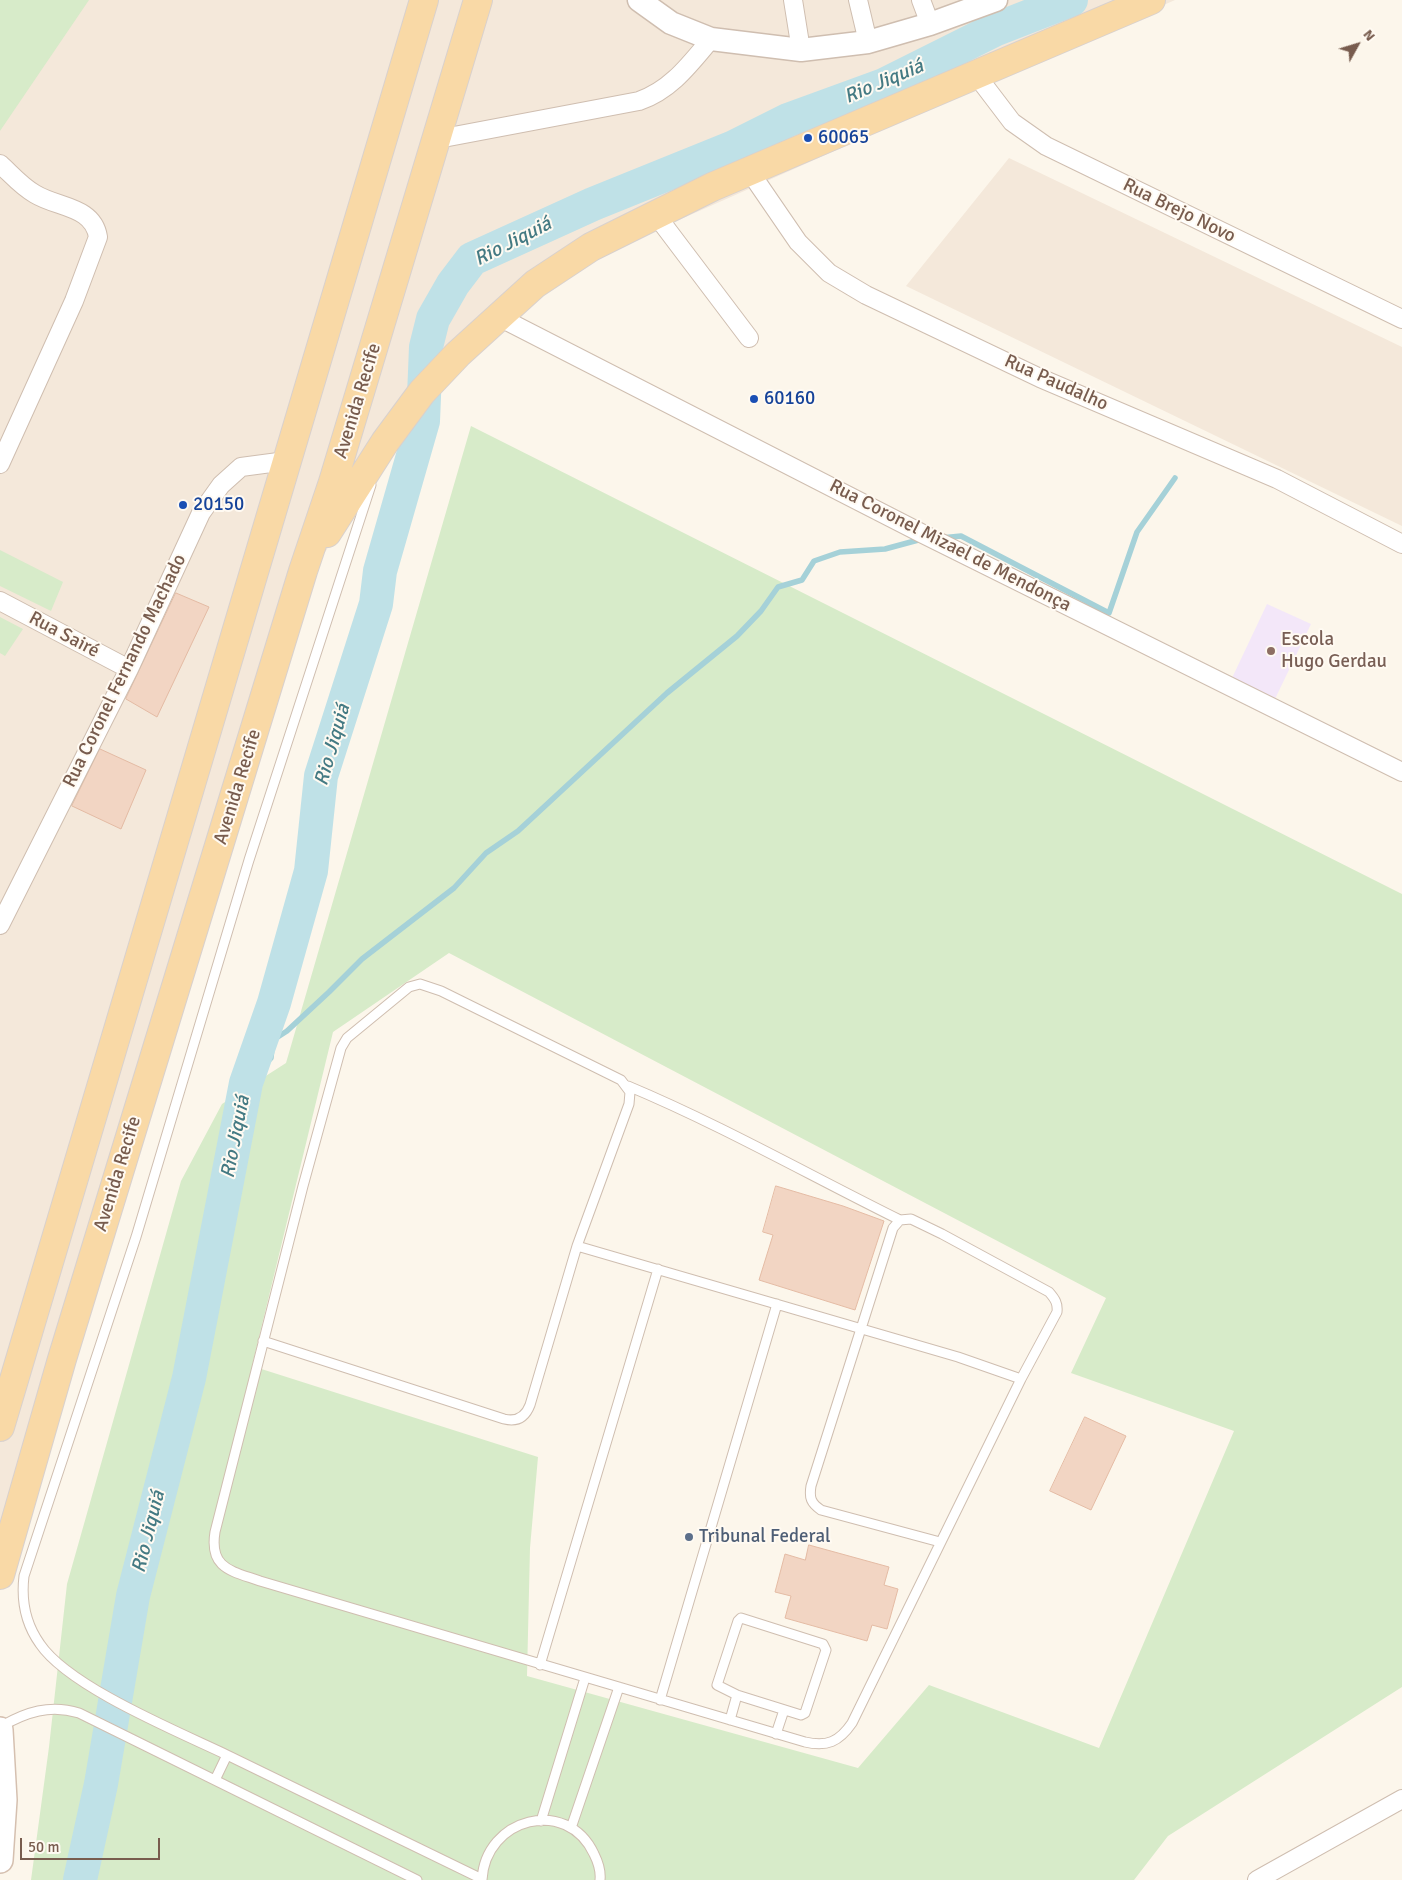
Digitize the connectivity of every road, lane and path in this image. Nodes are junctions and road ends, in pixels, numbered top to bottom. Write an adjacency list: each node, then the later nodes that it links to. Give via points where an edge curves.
1 (478, 0): 14 (main road, Avenida Recife)
2 (639, 0): 10 (street, via 671,23)
3 (793, 0): 12 (street)
4 (858, 0): 11 (street)
5 (921, 0): 9 (street)
6 (996, 0): 9 (street)
7 (1151, 0): 13 (main road)
8 (421, 7): 22 (main road)
9 (930, 24): 11 (street)
10 (711, 39): 12 (street); 14 (street, via 664,90 646,99)
11 (868, 42): 12 (street)
12 (801, 50)
13 (976, 76): 16 (main road); 19 (street, Rua Brejo Novo, via 1012,122 1046,146)
14 (438, 139): 25 (main road, Avenida Recife)
15 (0, 164): 23 (street, via 34,194 86,214 97,229 97,243 74,301)
16 (750, 172): 17 (main road); 24 (street, Rua Paudalho, via 798,242 829,273 866,295 1040,378 1277,479)
17 (656, 215): 18 (main road, via 592,247 535,284); 20 (street)
18 (499, 317): 21 (main road, via 422,392); 28 (street, Rua Coronel Mizael de Mendonça, via 921,533)
19 (1402, 319)
20 (749, 338)
21 (385, 442): 25 (main road); 50 (lane, via 249,860 136,1237 24,1576 21,1598 40,1645 60,1665 156,1722)
22 (286, 461): 27 (street, Rua Coronel Fernando Machado, via 241,467 220,485 201,513); 38 (main road)
23 (0, 464)
24 (1402, 544)
25 (303, 571): 40 (main road, Avenida Recife, via 62,1359)
26 (0, 601): 27 (street, Rua Sairé)
27 (129, 668): 29 (street, Rua Coronel Fernando Machado)
28 (1402, 772)
29 (0, 925)
30 (628, 1086): 31 (lane, via 692,1113); 32 (lane, via 629,1104); 36 (lane, via 441,991 420,984 409,987 356,1030 341,1048)
31 (900, 1220): 35 (lane, via 893,1228); 37 (lane, via 912,1219 942,1234 1054,1298 1057,1312)
32 (577, 1246): 33 (lane); 36 (lane, via 530,1405 520,1418 504,1419)
33 (658, 1269): 34 (lane); 41 (lane)
34 (777, 1304): 35 (lane); 45 (lane)
35 (860, 1328): 37 (lane); 39 (lane, via 811,1486 810,1500 830,1512)
36 (263, 1341): 41 (lane, via 215,1532 213,1551 216,1559 228,1570 260,1581)
37 (1021, 1378): 39 (lane)
38 (0, 1427)
39 (940, 1542): 49 (lane, via 848,1729 837,1740 823,1746)
40 (0, 1575)
41 (540, 1664): 42 (lane)
42 (585, 1678): 43 (lane); 53 (lane)
43 (619, 1687): 45 (lane); 54 (lane)
44 (737, 1695): 46 (lane); 46 (lane, via 719,1688 716,1683 741,1618 825,1647 806,1712 801,1715); 47 (lane)
45 (660, 1700): 47 (lane)
46 (784, 1710): 49 (lane)
47 (730, 1720): 49 (lane)
48 (0, 1729): 51 (lane, via 38,1710 61,1708 92,1718); 55 (main road, via 4,1800)
49 (776, 1734)
50 (227, 1755): 51 (lane); 56 (lane)
51 (215, 1780): 57 (lane)
52 (1402, 1799): 59 (street)
53 (541, 1820): 54 (lane); 56 (lane, via 522,1823 500,1837 487,1855)
54 (571, 1828): 58 (lane, via 591,1848 598,1863)
55 (0, 1860)
56 (482, 1879)
57 (416, 1880)
58 (600, 1880)
59 (1257, 1880)

